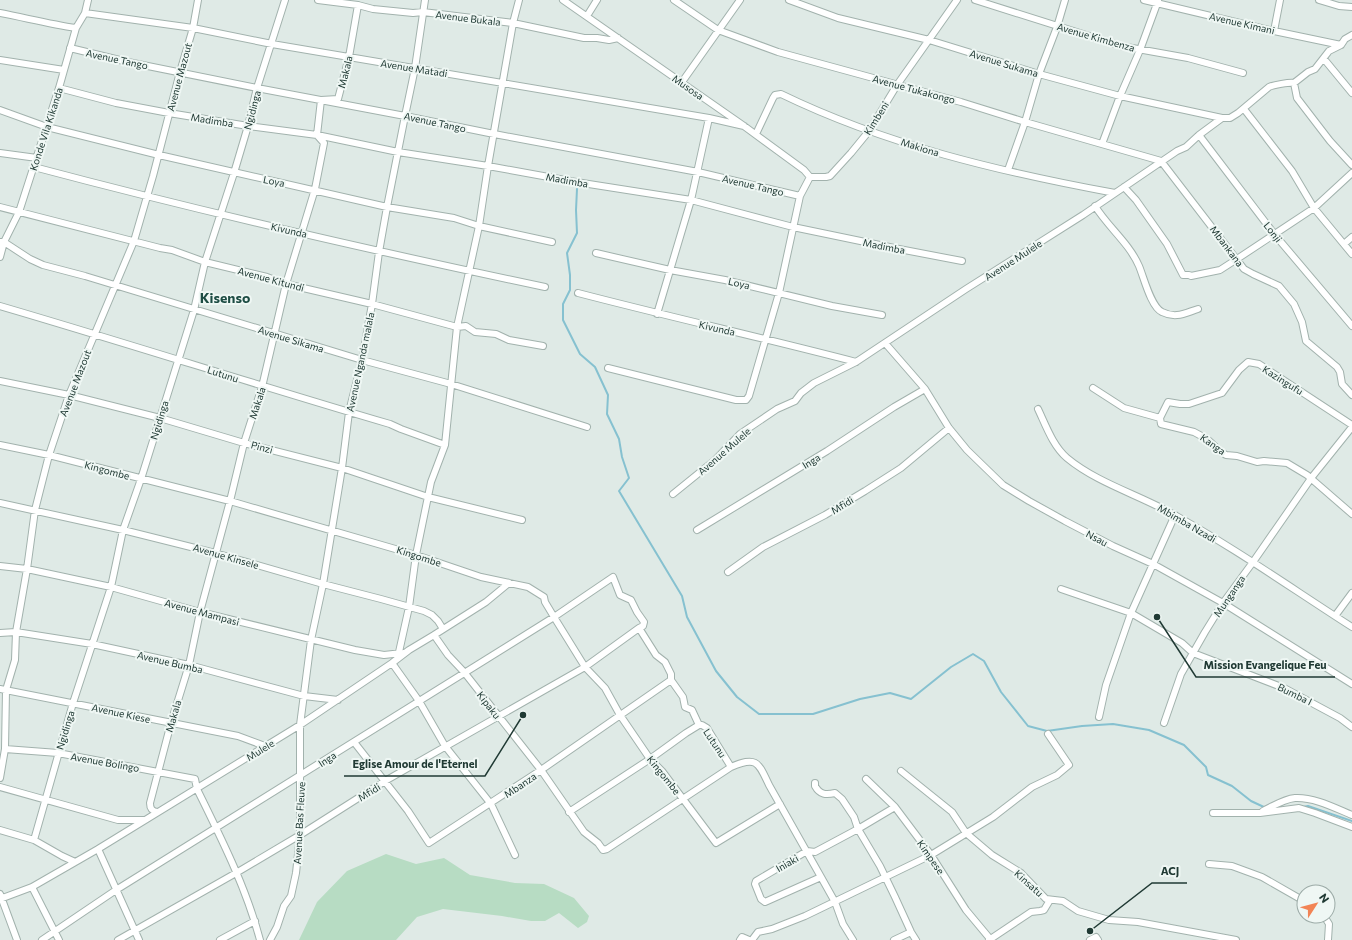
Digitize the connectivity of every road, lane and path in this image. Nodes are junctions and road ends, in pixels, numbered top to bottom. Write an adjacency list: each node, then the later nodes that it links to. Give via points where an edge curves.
1 (88, 0): 23 (street, Konde Vila Kikanda)
2 (198, 0): 28 (street, Avenue Mazout)
3 (285, 0): 34 (street, Ngidinga)
4 (318, 0): 19 (street, Avenue Bukala)
5 (425, 0): 21 (street, Avenue Nganda malala)
6 (519, 0): 25 (street)
7 (563, 0): 24 (street, Musosa)
8 (597, 0): 24 (street)
9 (674, 0): 29 (street, Avenue Tukakongo)
10 (740, 0): 29 (street)
11 (789, 0): 33 (street, Avenue Sukama, via 838,18)
12 (957, 0): 33 (street, Kimbeni)
13 (975, 0): 26 (street, Avenue Kimbenza)
14 (1065, 0): 26 (street)
15 (1144, 0): 18 (street, Avenue Kimani)
16 (1280, 0): 30 (street)
17 (1319, 0): 20 (street)
18 (1158, 2): 30 (street, Avenue Kimani); 37 (street)
19 (358, 5): 21 (street, Avenue Bukala, via 373,9); 38 (street, Makala)
20 (1352, 7)
21 (422, 12): 25 (street, Avenue Bukala); 41 (street, Avenue Nganda malala)
22 (0, 13): 27 (street)
23 (85, 13): 27 (street, Konde Vila Kikanda); 28 (street, Avenue Matadi)
24 (587, 16): 32 (street, Musosa)
25 (513, 23): 32 (street, Avenue Bukala, via 584,38); 46 (street)
26 (1057, 27): 37 (street, Avenue Kimbenza); 45 (street)
27 (76, 28): 36 (street, Konde Vila Kikanda)
28 (193, 28): 34 (street, Avenue Matadi); 43 (street, Avenue Mazout)
29 (718, 30): 47 (street); 49 (street, Avenue Tukakongo, via 778,52)
30 (1274, 31): 35 (street, Avenue Kimani)
31 (1352, 35): 35 (street)
32 (618, 38): 47 (street, Musosa)
33 (929, 40): 45 (street, Avenue Sukama); 49 (street, Kimbeni)
34 (272, 44): 38 (street, Avenue Matadi); 51 (street, Ngidinga)
35 (1341, 45): 39 (street, via 1329,51)
36 (70, 48): 42 (street, Konde Vila Kikanda); 43 (street, Avenue Tango)
37 (1140, 50): 44 (street, Avenue Kimbenza, via 1188,58); 53 (street)
38 (349, 57): 41 (street, Avenue Matadi); 54 (street, Makala, via 338,99)
39 (1324, 59): 48 (street, via 1316,69); 52 (street)
40 (0, 60): 42 (street)
41 (415, 68): 46 (street, Avenue Matadi); 58 (street, Avenue Nganda malala)
42 (64, 70): 50 (street, Konde Vila Kikanda)
43 (180, 72): 51 (street, Avenue Tango); 57 (street, Avenue Mazout)
44 (1243, 73)
45 (1039, 74): 53 (street, Avenue Sukama); 61 (street)
46 (503, 82): 59 (street, Avenue Matadi); 66 (street)
47 (682, 82): 63 (street, Musosa)
48 (1294, 83): 55 (street, Avenue Mulele, via 1274,85); 76 (street, via 1297,98)
49 (897, 85): 61 (street, Avenue Tukakongo); 65 (street, Kimbeni)
50 (59, 88): 57 (street, Madimba); 64 (street, Konde Vila Kikanda)
51 (257, 88): 54 (street, Avenue Tango); 62 (street, Ngidinga)
52 (1352, 93)
53 (1120, 96): 60 (street, Avenue Sukama); 70 (street)
54 (321, 100): 58 (street, Avenue Tango); 69 (street, Makala)
55 (1244, 109): 60 (street, Avenue Mulele, via 1234,116); 93 (street, via 1292,171)
56 (0, 110): 64 (street, Loya)
57 (169, 113): 62 (street, Madimba); 73 (street, Avenue Mazout)
58 (405, 116): 66 (street, Avenue Tango); 71 (street, Avenue Nganda malala)
59 (709, 118): 63 (street, Avenue Matadi); 80 (street)
60 (1222, 118): 68 (street, Avenue Mulele)
61 (1025, 122): 70 (street, Avenue Tukakongo); 79 (street)
62 (248, 126): 69 (street, Madimba); 81 (street, Ngidinga)
63 (744, 126): 67 (street, Musosa)
64 (47, 127): 73 (street, Loya); 74 (street, Konde Vila Kikanda)
65 (869, 131): 67 (street, Makiona, via 777,94); 79 (street, Makiona, via 937,153); 83 (street, Kimbeni, via 833,174 826,177)
66 (494, 134): 77 (street); 80 (street, Avenue Tango)
67 (756, 134): 83 (street, Musosa)
68 (1199, 134): 75 (street, Avenue Mulele, via 1186,147); 99 (street, Lonji)
69 (317, 135): 71 (street, Madimba); 85 (street, Makala, via 324,143)
70 (1102, 144): 75 (street, Avenue Tukakongo)
71 (398, 152): 77 (street, Madimba); 92 (street, Avenue Nganda malala)
72 (0, 153): 74 (street)
73 (159, 155): 81 (street, Loya); 88 (street, Avenue Mazout)
74 (37, 158): 78 (street, Konde Vila Kikanda)
75 (1162, 161): 84 (street, Avenue Mulele); 109 (street, Mbankana)
76 (1352, 165)
77 (488, 166): 89 (street, Madimba); 96 (street)
78 (34, 167): 88 (street, Kivunda); 94 (street, Konde Vila Kikanda)
79 (1008, 170): 86 (street, Makiona)
80 (698, 172): 87 (street, Avenue Tango); 89 (street)
81 (234, 173): 85 (street, Loya); 95 (street, Ngidinga)
82 (1352, 173): 93 (street)
83 (810, 177): 87 (street)
84 (1124, 187): 86 (street, Avenue Mulele); 109 (street, via 1167,244 1183,275 1194,276 1214,272)
85 (315, 189): 92 (street, Loya); 98 (street, Makala)
86 (1115, 193): 90 (street, Avenue Mulele)
87 (800, 196): 97 (street)
88 (147, 197): 95 (street, Kivunda); 101 (street, Avenue Mazout)
89 (691, 200): 97 (street, Madimba); 112 (street)
90 (1095, 206): 121 (street, via 1138,263 1151,297 1161,312 1175,316); 130 (street, Avenue Mulele)
91 (0, 207): 94 (street, Avenue Kitundi)
92 (387, 207): 96 (street, Loya, via 454,218); 105 (street, Avenue Nganda malala)
93 (1314, 208): 99 (street); 104 (street)
94 (19, 212): 101 (street, Avenue Kitundi); 102 (street, Konde Vila Kikanda)
95 (220, 214): 98 (street, Kivunda); 111 (street, Ngidinga)
96 (479, 226): 103 (street, Loya); 113 (street)
97 (793, 227): 110 (street, Madimba); 118 (street)
98 (301, 233): 105 (street, Kivunda); 114 (street, Makala)
99 (1275, 235): 109 (street); 125 (street, Lonji)
100 (1352, 237): 104 (street)
101 (134, 241): 111 (street, Avenue Kitundi, via 172,250); 115 (street, Avenue Mazout)
102 (2, 242): 108 (street, Konde Vila Kikanda); 115 (street, Avenue Sikama, via 43,265)
103 (552, 242)
104 (1344, 244): 107 (street)
105 (379, 252): 113 (street, Kivunda); 119 (street, Avenue Nganda malala)
106 (596, 253): 112 (street, Loya)
107 (1352, 254)
108 (0, 257)
109 (1237, 259): 142 (street, Mbankana, via 1248,272 1280,286 1294,304 1302,322 1306,341 1337,367 1342,384)
110 (962, 261)
111 (205, 262): 114 (street, Avenue Kitundi); 122 (street, Ngidinga)
112 (670, 270): 118 (street, Loya); 123 (street)
113 (468, 271): 116 (street, Kivunda); 126 (street)
114 (286, 284): 119 (street, Avenue Kitundi); 127 (street, Makala)
115 (115, 285): 122 (street, Avenue Sikama); 128 (street, Avenue Mazout)
116 (545, 287)
117 (578, 293): 123 (street, Kivunda)
118 (779, 293): 124 (street, Loya); 129 (street)
119 (372, 304): 126 (street, Avenue Kitundi); 133 (street, Avenue Nganda malala)
120 (0, 306): 128 (street, Lutunu)
121 (1198, 309)
122 (194, 310): 127 (street, Avenue Sikama); 132 (street, Ngidinga)
123 (657, 314): 129 (street, Kivunda)
124 (882, 315)
125 (1352, 326)
126 (457, 327): 131 (street, Avenue Kitundi, via 466,326 475,332 496,334 509,340); 137 (street)
127 (274, 333): 133 (street, Avenue Sikama); 138 (street, Makala)
128 (95, 334): 132 (street, Lutunu); 141 (street, Avenue Mazout)
129 (766, 339): 134 (street, Kivunda); 135 (street, via 746,400 736,400)
130 (885, 343): 134 (street, Avenue Mulele); 140 (street, Nsau)
131 (543, 346)
132 (178, 359): 138 (street, Lutunu); 145 (street, Ngidinga)
133 (362, 360): 137 (street, Avenue Sikama); 144 (street, Avenue Nganda malala)
134 (856, 362): 157 (street, Avenue Mulele, via 814,383 794,401 777,409 740,434 715,460)
135 (608, 368)
136 (0, 381): 141 (street, Pinzi)
137 (451, 384): 148 (street, Avenue Sikama); 152 (street)
138 (262, 386): 144 (street, Lutunu); 150 (street, Makala)
139 (1093, 388): 146 (street, Kanga, via 1124,408)
140 (925, 389): 149 (street, Nsau); 167 (street, Inga)
141 (69, 395): 145 (street, Pinzi); 153 (street, Avenue Mazout)
142 (1352, 395)
143 (1038, 409): 163 (street, Mbimba Nzadi, via 1057,447 1067,458 1095,477)
144 (349, 412): 152 (street, Lutunu); 154 (street, Avenue Nganda malala)
145 (160, 418): 150 (street, Pinzi); 156 (street, Ngidinga)
146 (1160, 418): 147 (street, Kazingufu, via 1168,402 1189,404 1222,393 1248,362 1259,364); 155 (street, Kanga, via 1161,424 1194,432 1226,455 1238,456 1253,462 1287,463)
147 (1352, 426): 155 (street, Munganga)
148 (587, 427)
149 (949, 428): 171 (street, Nsau, via 967,450 1003,485 1113,546); 174 (street, Mfidi, via 901,468 825,515 763,547)
150 (244, 443): 154 (street, Pinzi); 159 (street, Makala)
151 (0, 445): 153 (street, Kingombe)
152 (445, 445): 158 (street, via 435,468)
153 (49, 455): 156 (street, Kingombe); 161 (street, Avenue Mazout)
154 (342, 468): 158 (street, Pinzi); 166 (street, Avenue Nganda malala)
155 (1311, 478): 162 (street, Kanga); 170 (street, Munganga)
156 (141, 479): 159 (street, Kingombe); 165 (street, Ngidinga)
157 (673, 494)
158 (428, 497): 164 (street, Pinzi); 169 (street)
159 (230, 501): 166 (street, Kingombe); 168 (street, Makala)
160 (0, 503): 161 (street, Avenue Kinsele)
161 (35, 510): 165 (street, Avenue Kinsele); 173 (street, Avenue Mazout)
162 (1352, 514)
163 (1175, 515): 170 (street, Mbimba Nzadi); 171 (street)
164 (522, 520)
165 (124, 530): 168 (street, Avenue Kinsele); 178 (street, Ngidinga)
166 (332, 530): 169 (street, Kingombe); 177 (street, Avenue Nganda malala)
167 (696, 530)
168 (215, 553): 177 (street, Avenue Kinsele); 183 (street, Makala)
169 (416, 555): 176 (street, Kingombe, via 481,577); 182 (street)
170 (1253, 562): 181 (street, Munganga); 185 (street, Mbimba Nzadi)
171 (1153, 564): 181 (street, Nsau); 184 (street)
172 (0, 566): 173 (street, Avenue Mampasi)
173 (27, 569): 178 (street, Avenue Mampasi); 190 (street, Avenue Mazout)
174 (728, 572)
175 (613, 578): 186 (street, Inga); 188 (street, Lutunu, via 620,595 631,600 644,622)
176 (509, 583): 186 (street, Kingombe, via 528,587 544,597); 189 (street, Mulele, via 486,602)
177 (323, 584): 182 (street, Avenue Kinsele); 193 (street, Avenue Nganda malala)
178 (111, 587): 183 (street, Avenue Mampasi); 194 (street, Ngidinga)
179 (1061, 589): 184 (street, Bumba I)
180 (1352, 593): 185 (street)
181 (1223, 603): 196 (street, Munganga); 202 (street, Nsau)
182 (409, 607): 189 (street, Avenue Kinsele, via 432,615); 195 (street)
183 (200, 612): 193 (street, Avenue Mampasi); 198 (street, Makala)
184 (1131, 613): 196 (street, Bumba I, via 1182,643); 210 (street, via 1106,685)
185 (1335, 616): 187 (street, Mbimba Nzadi)
186 (554, 617): 199 (street, Kingombe); 200 (street, Inga)
187 (1352, 627)
188 (639, 628): 199 (street, Mfidi); 201 (street, Lutunu, via 656,654 665,662)
189 (443, 629): 192 (street, Mulele)
190 (16, 632): 191 (street, Avenue Bumba); 194 (street, Avenue Bumba); 203 (street, Avenue Mazout, via 15,660)
191 (0, 633)
192 (434, 635): 195 (street, Mulele); 200 (street, Kipaku)
193 (310, 640): 195 (street, Avenue Mampasi, via 374,654); 204 (street, Avenue Nganda malala)
194 (92, 644): 198 (street, Avenue Bumba); 207 (street, Ngidinga)
195 (401, 653): 197 (street, Mulele)
196 (1193, 653): 212 (street, Munganga, via 1181,674); 215 (street, Bumba I, via 1284,688)
197 (392, 663): 205 (street, Mulele); 206 (street)
198 (189, 665): 204 (street, Avenue Bumba); 211 (street, Makala)
199 (585, 666): 208 (street, Kingombe, via 605,688); 209 (street, Mfidi)
200 (464, 672): 206 (street, Inga); 209 (street, Kipaku)
201 (671, 680): 208 (street, Mbanza); 214 (street, Lutunu, via 683,697 685,707 692,710)
202 (1352, 684)
203 (3, 689): 207 (street, Avenue Kiese); 220 (street, Avenue Mazout)
204 (304, 696): 205 (street, Avenue Bumba); 213 (street, Avenue Nganda malala)
205 (338, 700): 213 (street, Mulele)
206 (419, 701): 217 (street, Inga); 219 (street)
207 (74, 703): 211 (street, Avenue Kiese); 221 (street, Ngidinga)
208 (620, 715): 222 (street, Kingombe); 224 (street, Mbanza)
209 (497, 716): 219 (street, Mfidi); 224 (street, Kipaku)
210 (1099, 717)
211 (171, 723): 218 (street, Avenue Kiese, via 238,736); 226 (street, Makala)
212 (1164, 723)
213 (300, 725): 218 (street, Mulele); 227 (street, Avenue Bas Fleuve)
214 (699, 725): 222 (street); 223 (street, Lutunu, via 707,728)
215 (1352, 727)
216 (1048, 734): 249 (street, via 1069,765 1057,775 1032,787)
217 (354, 742): 227 (street, Inga); 230 (street)
218 (265, 746): 233 (street, Mulele)
219 (445, 746): 230 (street, Mfidi); 236 (street)
220 (5, 749): 221 (street, Avenue Bolingo); 228 (street, Avenue Mazout)
221 (58, 753): 226 (street, Avenue Bolingo); 234 (street, Ngidinga)
222 (650, 759): 235 (street, Kingombe); 240 (street)
223 (732, 767): 235 (street); 237 (street, Lutunu, via 748,761 757,764)
224 (541, 770): 236 (street, Mbanza); 240 (street, Kipaku)
225 (901, 770): 249 (street, Kinsatu, via 952,812)
226 (159, 771): 233 (street, Avenue Bolingo, via 193,778 196,780); 239 (street, Makala, via 150,808)
227 (301, 776): 246 (street, Inga); 250 (street, Avenue Bas Fleuve)
228 (0, 778)
229 (866, 779): 238 (street, Kimpese)
230 (385, 781): 236 (street, Mbanza, via 429,843); 250 (street, Mfidi)
231 (815, 783): 247 (street, via 821,794 835,793 842,799 854,817)
232 (0, 787): 234 (street)
233 (197, 789): 239 (street, Mulele); 246 (street)
234 (46, 799): 244 (street, via 118,820); 251 (street, Ngidinga)
235 (684, 799): 237 (street, Kingombe, via 716,843); 240 (street, Kipaku, via 603,850 584,832)
236 (491, 804): 254 (street)
237 (780, 804): 253 (street, Lutunu)
238 (895, 807): 247 (street, Iniaki); 255 (street, Kimpese)
239 (157, 812): 244 (street, Mulele)
240 (569, 812)
241 (1213, 813): 242 (street)
242 (1260, 813): 243 (street, via 1295,798 1315,801); 245 (street, via 1299,808)
243 (1352, 815)
244 (144, 820): 252 (street, Mulele)
245 (1352, 827)
246 (216, 829): 258 (street); 262 (street, Inga)
247 (858, 829): 253 (street, Iniaki, via 815,852); 260 (street)
248 (0, 830): 251 (street)
249 (966, 834): 255 (street); 265 (street, Kinsatu, via 992,855 1021,873)
250 (300, 835): 258 (street, Mfidi); 280 (street, Avenue Bas Fleuve, via 291,896 284,906)
251 (34, 840): 256 (street)
252 (98, 849): 256 (street, Mulele); 262 (street)
253 (807, 852): 259 (street, Lutunu); 259 (street, Iniaki, via 755,882 761,899 768,902)
254 (515, 855)
255 (931, 856): 260 (street); 287 (street, Kimpese, via 966,910)
256 (75, 862): 261 (street, Mulele)
257 (1209, 864): 263 (street, via 1232,866 1262,877)
258 (236, 873): 267 (street); 269 (street, Mfidi)
259 (822, 877): 266 (street, Lutunu)
260 (885, 878): 266 (street); 271 (street)
261 (32, 887): 264 (street, Mulele); 270 (street)
262 (116, 890): 269 (street); 270 (street, Inga)
263 (1296, 896)
264 (1, 897): 273 (street)
265 (1050, 900): 272 (street, Kinsatu, via 1063,901 1078,911 1108,920 1138,922); 287 (street, via 1044,910 1031,912)
266 (835, 902): 283 (street, via 772,929 758,932); 284 (street, Lutunu, via 843,924)
267 (255, 921): 278 (street); 279 (street)
268 (1329, 924): 289 (street)
269 (134, 930): 276 (street, Mfidi); 277 (street)
270 (54, 931): 274 (street, Inga); 275 (street)
271 (911, 932): 285 (street); 286 (street)
272 (1202, 937): 288 (street, Kinsatu)
273 (17, 940)
274 (42, 940)
275 (58, 940)
276 (118, 940)
277 (139, 940)
278 (220, 940)
279 (260, 940)
280 (270, 940)
281 (740, 940): 282 (street, via 742,937)
282 (748, 940)
283 (752, 940)
284 (853, 940)
285 (894, 940)
286 (916, 940)
287 (990, 940)
288 (1236, 940)
289 (1328, 940)

